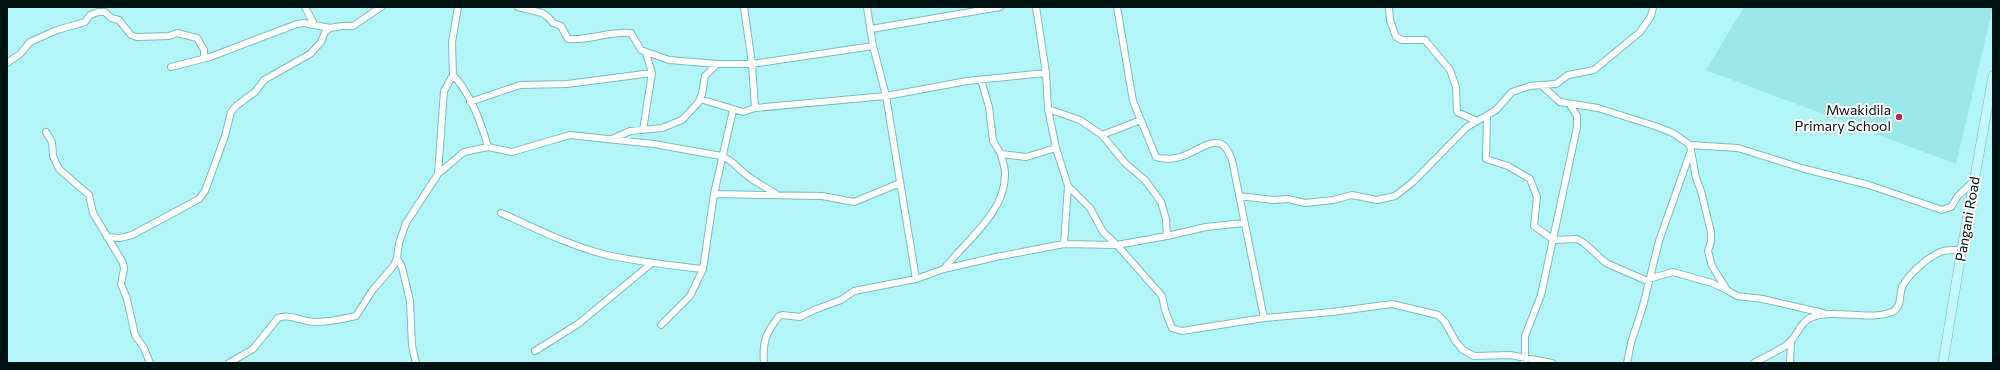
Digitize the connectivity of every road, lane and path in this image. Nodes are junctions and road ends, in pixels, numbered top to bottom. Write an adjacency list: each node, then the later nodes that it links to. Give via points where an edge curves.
1 (305, 7): 12 (street)
2 (381, 7): 13 (street, via 353,26)
3 (458, 7): 24 (street, via 452,42)
4 (518, 7): 16 (street, via 542,13 553,23 561,26 568,40 612,33 631,33 641,50)
5 (744, 7): 20 (street)
6 (867, 7): 14 (street)
7 (1000, 7): 14 (street)
8 (1036, 7): 23 (street)
9 (1117, 7): 36 (street, via 1133,101)
10 (1389, 7): 37 (street, via 1390,20 1396,36 1402,40 1424,40 1450,70 1456,87 1457,112)
11 (1653, 7): 27 (street, via 1652,16 1640,32 1594,70 1568,75 1556,84)
12 (314, 24): 13 (street); 17 (street, via 304,22 286,27 231,50)
13 (330, 28): 57 (street, via 310,54 264,80 255,92 231,112 205,191 199,199 132,235 120,238)
14 (871, 29): 15 (street)
15 (873, 46): 20 (street); 28 (street)
16 (646, 53): 19 (street, via 669,60); 22 (street)
17 (204, 58): 18 (street, via 204,50 197,38 177,33 168,36 138,37 131,35 119,20 111,18 105,12 98,12 90,15 85,22 56,30 30,42 20,54); 21 (street)
18 (7, 63)
19 (717, 64): 20 (street); 29 (street, via 705,76)
20 (752, 64): 32 (street)
21 (171, 67)
22 (652, 73): 30 (street, via 567,84 520,85); 38 (street)
23 (1046, 73): 26 (street); 33 (street)
24 (453, 75): 30 (street, via 462,84); 47 (street, via 444,91)
25 (1993, 76): 48 (main road, Pangani Road)
26 (981, 80): 28 (street); 45 (street, via 989,107 993,141)
27 (1541, 86): 31 (street, via 1560,102); 35 (street, via 1530,86 1512,92)
28 (886, 96): 32 (street); 49 (street)
29 (700, 99): 34 (street); 38 (street, via 682,120 662,128)
30 (470, 102): 42 (street)
31 (1570, 105): 44 (street, via 1598,108 1655,126 1673,133); 58 (street, via 1577,116 1577,127)
32 (755, 108): 34 (street, via 743,112)
33 (1048, 109): 40 (street, via 1080,120); 43 (street)
34 (733, 110): 46 (street)
35 (1487, 116): 37 (street); 58 (street, via 1486,159 1508,166 1530,179 1536,197 1534,226)
36 (1141, 120): 40 (street); 53 (street, via 1152,151 1156,157 1163,160 1183,156 1207,145 1217,143 1224,146 1232,160)
37 (1478, 121): 53 (street, via 1457,136 1413,182 1395,196 1377,200 1352,195 1305,203)
38 (643, 130): 41 (street, via 630,131)
39 (46, 132): 57 (street, via 52,142 53,156 59,169 89,195 93,213)
40 (1102, 135): 56 (street, via 1125,163 1145,180 1161,202)
41 (611, 139): 42 (street, via 570,135 512,152); 46 (street)
42 (488, 147): 47 (street, via 464,152)
43 (1056, 148): 45 (street, via 1026,157); 50 (street)
44 (1691, 148): 48 (street, via 1738,148 1812,171 1869,185 1942,210 1951,207 1958,196); 67 (street, via 1659,241); 68 (street, via 1696,178 1711,232 1708,251 1712,266)
45 (1001, 154): 65 (street, via 1005,173 1002,191 994,208 985,223)
46 (721, 156): 51 (street); 52 (street, via 726,157 745,174)
47 (438, 174): 62 (street, via 406,223)
48 (1974, 181): 61 (main road, Pangani Road)
49 (900, 183): 52 (street, via 854,202 822,196); 66 (street)
50 (1068, 186): 59 (street); 60 (street, via 1090,208 1103,232)
51 (714, 194): 52 (street); 64 (street)
52 (777, 195)
53 (1239, 196): 55 (street)
54 (502, 213): 63 (street, via 553,236 603,254)
55 (1244, 223): 56 (street, via 1206,227); 70 (street)
56 (1167, 236): 60 (street)
57 (107, 237): 75 (street, via 123,263 121,284 135,335)
58 (1554, 240): 67 (street, via 1577,239 1606,263 1645,280); 74 (street, via 1541,295 1525,336)
59 (1064, 244): 60 (street); 65 (street)
60 (1117, 245): 70 (street, via 1162,296 1172,328 1188,331)
61 (1961, 250): 69 (street, via 1944,251 1922,265 1905,284 1898,308 1893,312 1862,315); 83 (main road, Pangani Road)
62 (397, 258): 76 (street, via 356,316 317,322 282,316 253,349); 77 (street, via 402,267 410,301 412,346)
63 (652, 263): 64 (street); 73 (street, via 578,324)
64 (703, 269): 71 (street, via 690,296)
65 (944, 269): 66 (street)
66 (916, 279): 78 (street, via 854,291 841,300 800,317 779,316 764,340)
67 (1650, 279): 68 (street, via 1673,272 1712,282); 80 (street)
68 (1727, 290): 69 (street, via 1738,296 1763,299)
69 (1824, 314): 72 (street, via 1811,317)
70 (1264, 318): 74 (street, via 1392,304 1438,315 1463,350 1474,356 1499,354)
71 (661, 325)
72 (1791, 341): 81 (street); 82 (street)
73 (535, 351)
74 (1524, 360): 79 (street)
75 (150, 363)
76 (229, 363)
77 (416, 363)
78 (764, 363)
79 (1552, 363)
80 (1627, 363)
81 (1754, 363)
82 (1790, 363)
83 (1944, 363)

